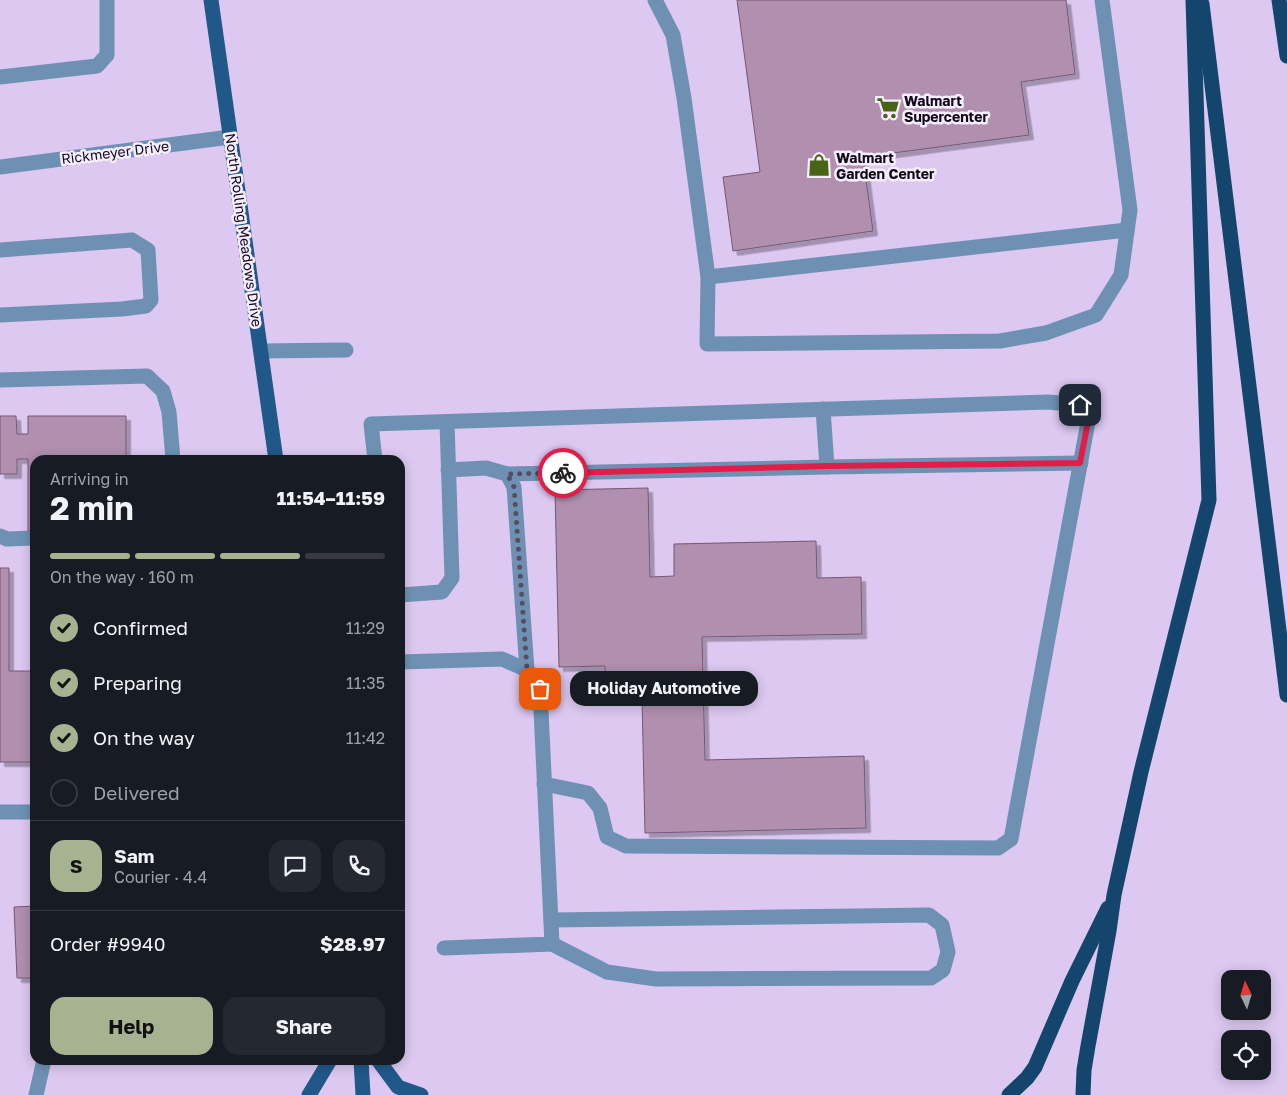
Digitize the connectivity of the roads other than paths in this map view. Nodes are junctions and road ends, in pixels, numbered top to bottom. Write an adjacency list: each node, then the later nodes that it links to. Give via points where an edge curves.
1 (107, 0): 11 (street, via 107,55 97,66)
2 (210, 0): 12 (main road, North Rolling Meadows Drive)
3 (655, 0): 16 (street, via 673,35)
4 (1102, 0): 14 (street, via 1130,210)
5 (1193, 0): 39 (highway, via 1209,500)
6 (1201, 0): 35 (highway)
7 (1279, 0): 8 (highway)
8 (1282, 26): 9 (highway); 10 (highway)
9 (1287, 46)
10 (1287, 56)
11 (0, 77)
12 (230, 137): 13 (street, Rickmeyer Drive); 19 (main road, North Rolling Meadows Drive)
13 (0, 167)
14 (1127, 230): 16 (street); 16 (street, via 1122,275 1096,315 1046,333 1000,341 707,344)
15 (0, 250): 17 (street, via 132,240 148,250 151,300 146,306 122,309)
16 (708, 277)
17 (0, 316)
18 (346, 350): 19 (street)
19 (261, 351): 24 (main road, North Rolling Meadows Drive)
20 (0, 380): 23 (street, via 147,376 163,391 169,412)
21 (823, 409): 22 (street); 26 (street, via 1048,402 1080,405 1088,422); 27 (street)
22 (447, 422): 25 (street, via 371,424); 28 (street)
23 (173, 455)
24 (275, 455)
25 (374, 455)
26 (1080, 463): 27 (street); 36 (street, via 1011,839 998,848 626,846 607,837 600,808 588,793)
27 (827, 466): 29 (street)
28 (448, 470): 29 (street, via 486,468); 32 (street, via 452,578 442,592)
29 (507, 474): 34 (street, via 514,487)
30 (0, 536): 31 (street)
31 (30, 538)
32 (405, 595)
33 (405, 662): 34 (street, via 502,659)
34 (527, 670): 36 (street, via 540,689)
35 (1287, 695)
36 (544, 784): 40 (street)
37 (0, 812): 38 (street)
38 (30, 812)
39 (1114, 895): 51 (highway, via 1035,1067); 52 (highway, via 1084,1070)
40 (551, 920): 41 (street); 41 (street, via 929,915 942,925 948,952 944,970 931,978 656,979 607,972)
41 (552, 944): 42 (street)
42 (444, 948)
43 (43, 1065): 47 (street)
44 (327, 1065): 48 (main road)
45 (361, 1065): 49 (main road)
46 (382, 1065): 50 (main road, via 398,1087)
47 (36, 1095)
48 (309, 1095)
49 (363, 1095)
50 (421, 1095)
51 (1009, 1095)
52 (1083, 1095)

